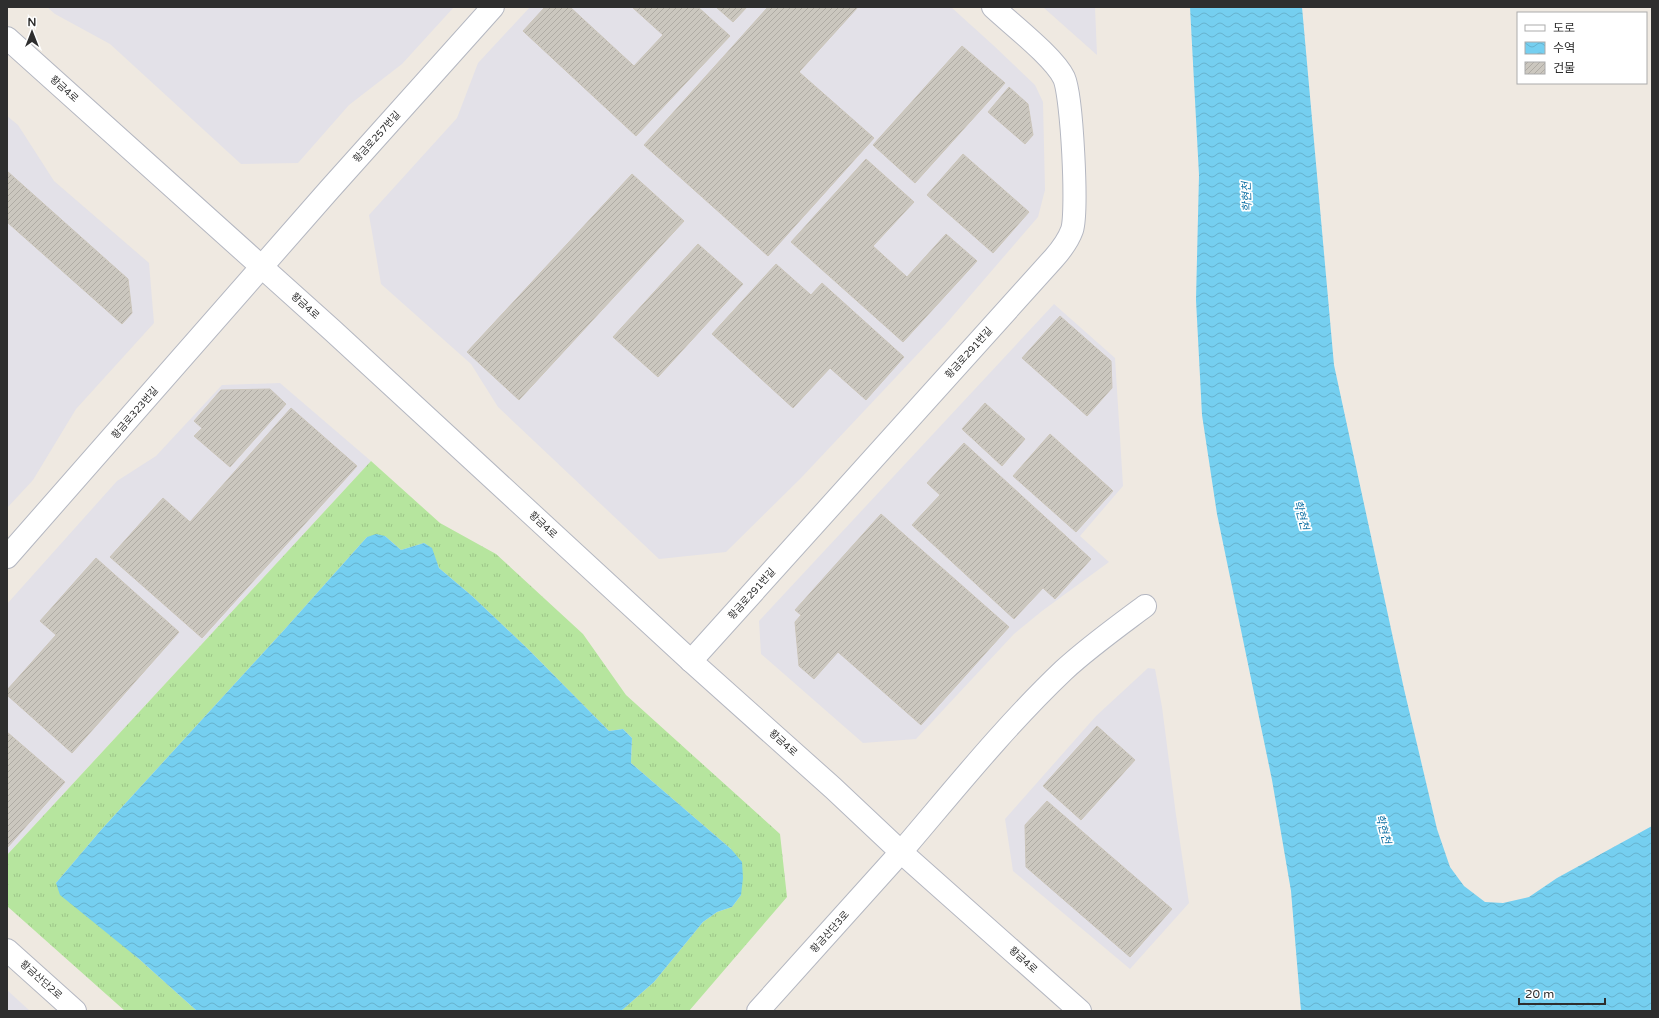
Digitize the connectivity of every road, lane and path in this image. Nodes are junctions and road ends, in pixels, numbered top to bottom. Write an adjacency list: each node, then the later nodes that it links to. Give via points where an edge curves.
1 (493, 7): 4 (street, 황금로257번길)
2 (993, 7): 7 (street, 황금로291번길, via 1054,64 1064,78 1070,112 1075,203 1072,229 1054,258)
3 (7, 38): 4 (street, 황금4로)
4 (262, 267): 5 (street, 황금로323번길); 7 (street, 황금4로)
5 (7, 557)
6 (1145, 606): 8 (street, 황금산단3로, via 1096,643 1030,703)
7 (691, 661): 8 (street, 황금4로)
8 (901, 852): 11 (street, 황금산단3로); 12 (street, 황금4로)
9 (7, 950): 10 (street, 황금산단2로)
10 (76, 1011)
11 (758, 1011)
12 (1080, 1011)

